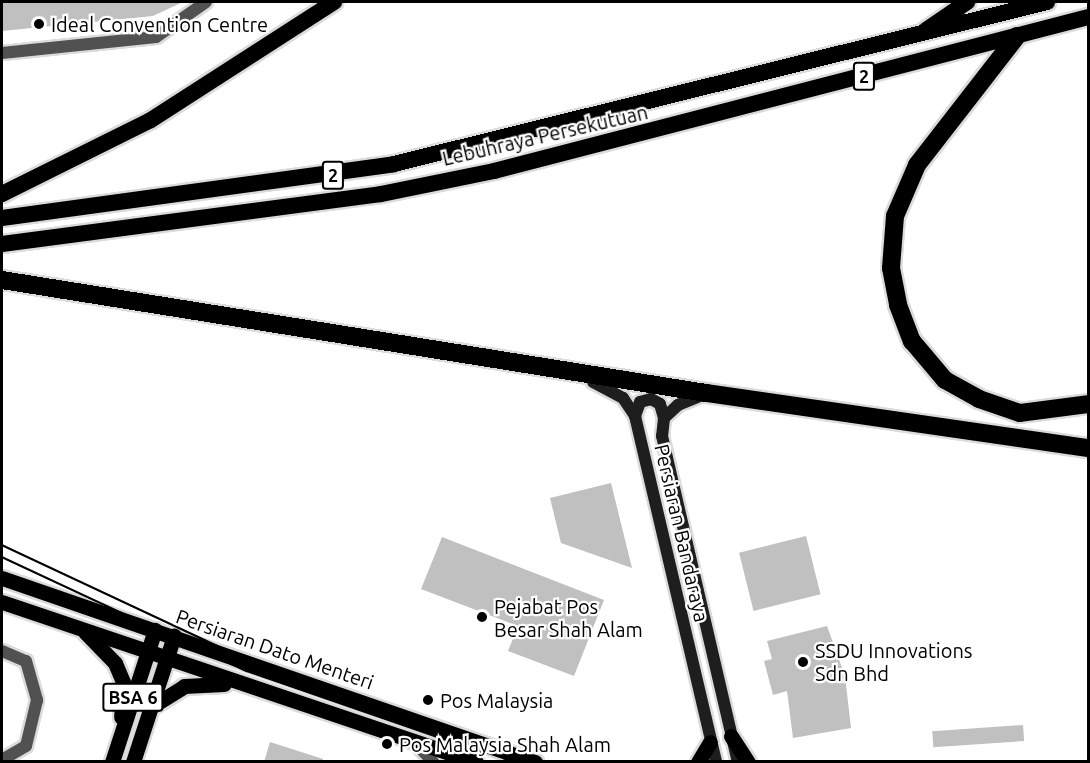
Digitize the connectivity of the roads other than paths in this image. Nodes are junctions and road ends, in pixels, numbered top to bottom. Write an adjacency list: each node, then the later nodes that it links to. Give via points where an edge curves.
1 (206, 2): 8 (street, via 156,37)
2 (334, 2): 9 (highway, via 151,120)
3 (967, 2): 6 (highway)
4 (1047, 2): 6 (highway, Lebuhraya Persekutuan / 2)
5 (1089, 17): 7 (highway, Lebuhraya Persekutuan / 2)
6 (918, 36): 10 (highway, Lebuhraya Persekutuan / 2, via 394,164)
7 (1017, 36): 11 (highway, Lebuhraya Persekutuan / 2, via 661,129 404,189); 15 (highway, via 917,165 895,216 891,268 896,296 912,341 945,380 979,399 1020,413)
8 (2, 53)
9 (2, 194)
10 (2, 218)
11 (2, 244)
12 (2, 280): 13 (highway)
13 (546, 368): 14 (highway); 16 (main road, Persiaran Bandaraya, via 609,387)
14 (706, 393): 17 (main road, Persiaran Bandaraya, via 678,405); 18 (highway)
15 (1089, 404)
16 (635, 416): 17 (main road, via 640,402 651,399 660,404); 32 (main road, Persiaran Bandaraya)
17 (664, 418): 29 (main road, Persiaran Bandaraya, via 662,436 672,495)
18 (1089, 448)
19 (2, 578): 22 (main road, Persiaran Dato Menteri)
20 (2, 602): 21 (main road)
21 (82, 629): 25 (main road); 31 (main road, via 115,663 123,682)
22 (155, 630): 23 (main road, Persiaran Dato Menteri); 25 (main road, BSA 6)
23 (174, 636): 26 (main road, BSA 6); 38 (main road, Persiaran Dato Menteri)
24 (2, 651): 33 (street, via 26,661 37,700 26,746)
25 (148, 652): 26 (main road); 31 (main road, BSA 6)
26 (166, 659): 27 (main road); 28 (main road, BSA 6)
27 (245, 685): 28 (main road, via 184,686); 30 (main road)
28 (151, 707): 35 (main road, BSA 6)
29 (731, 736): 41 (main road, Persiaran Bandaraya); 42 (main road)
30 (411, 739): 36 (street); 37 (main road)
31 (119, 741): 34 (main road, BSA 6)
32 (710, 742): 39 (main road); 40 (main road, Persiaran Bandaraya)
33 (2, 760)
34 (112, 762)
35 (133, 762)
36 (433, 762)
37 (476, 762)
38 (535, 762)
39 (698, 762)
40 (716, 762)
41 (738, 762)
42 (748, 762)

